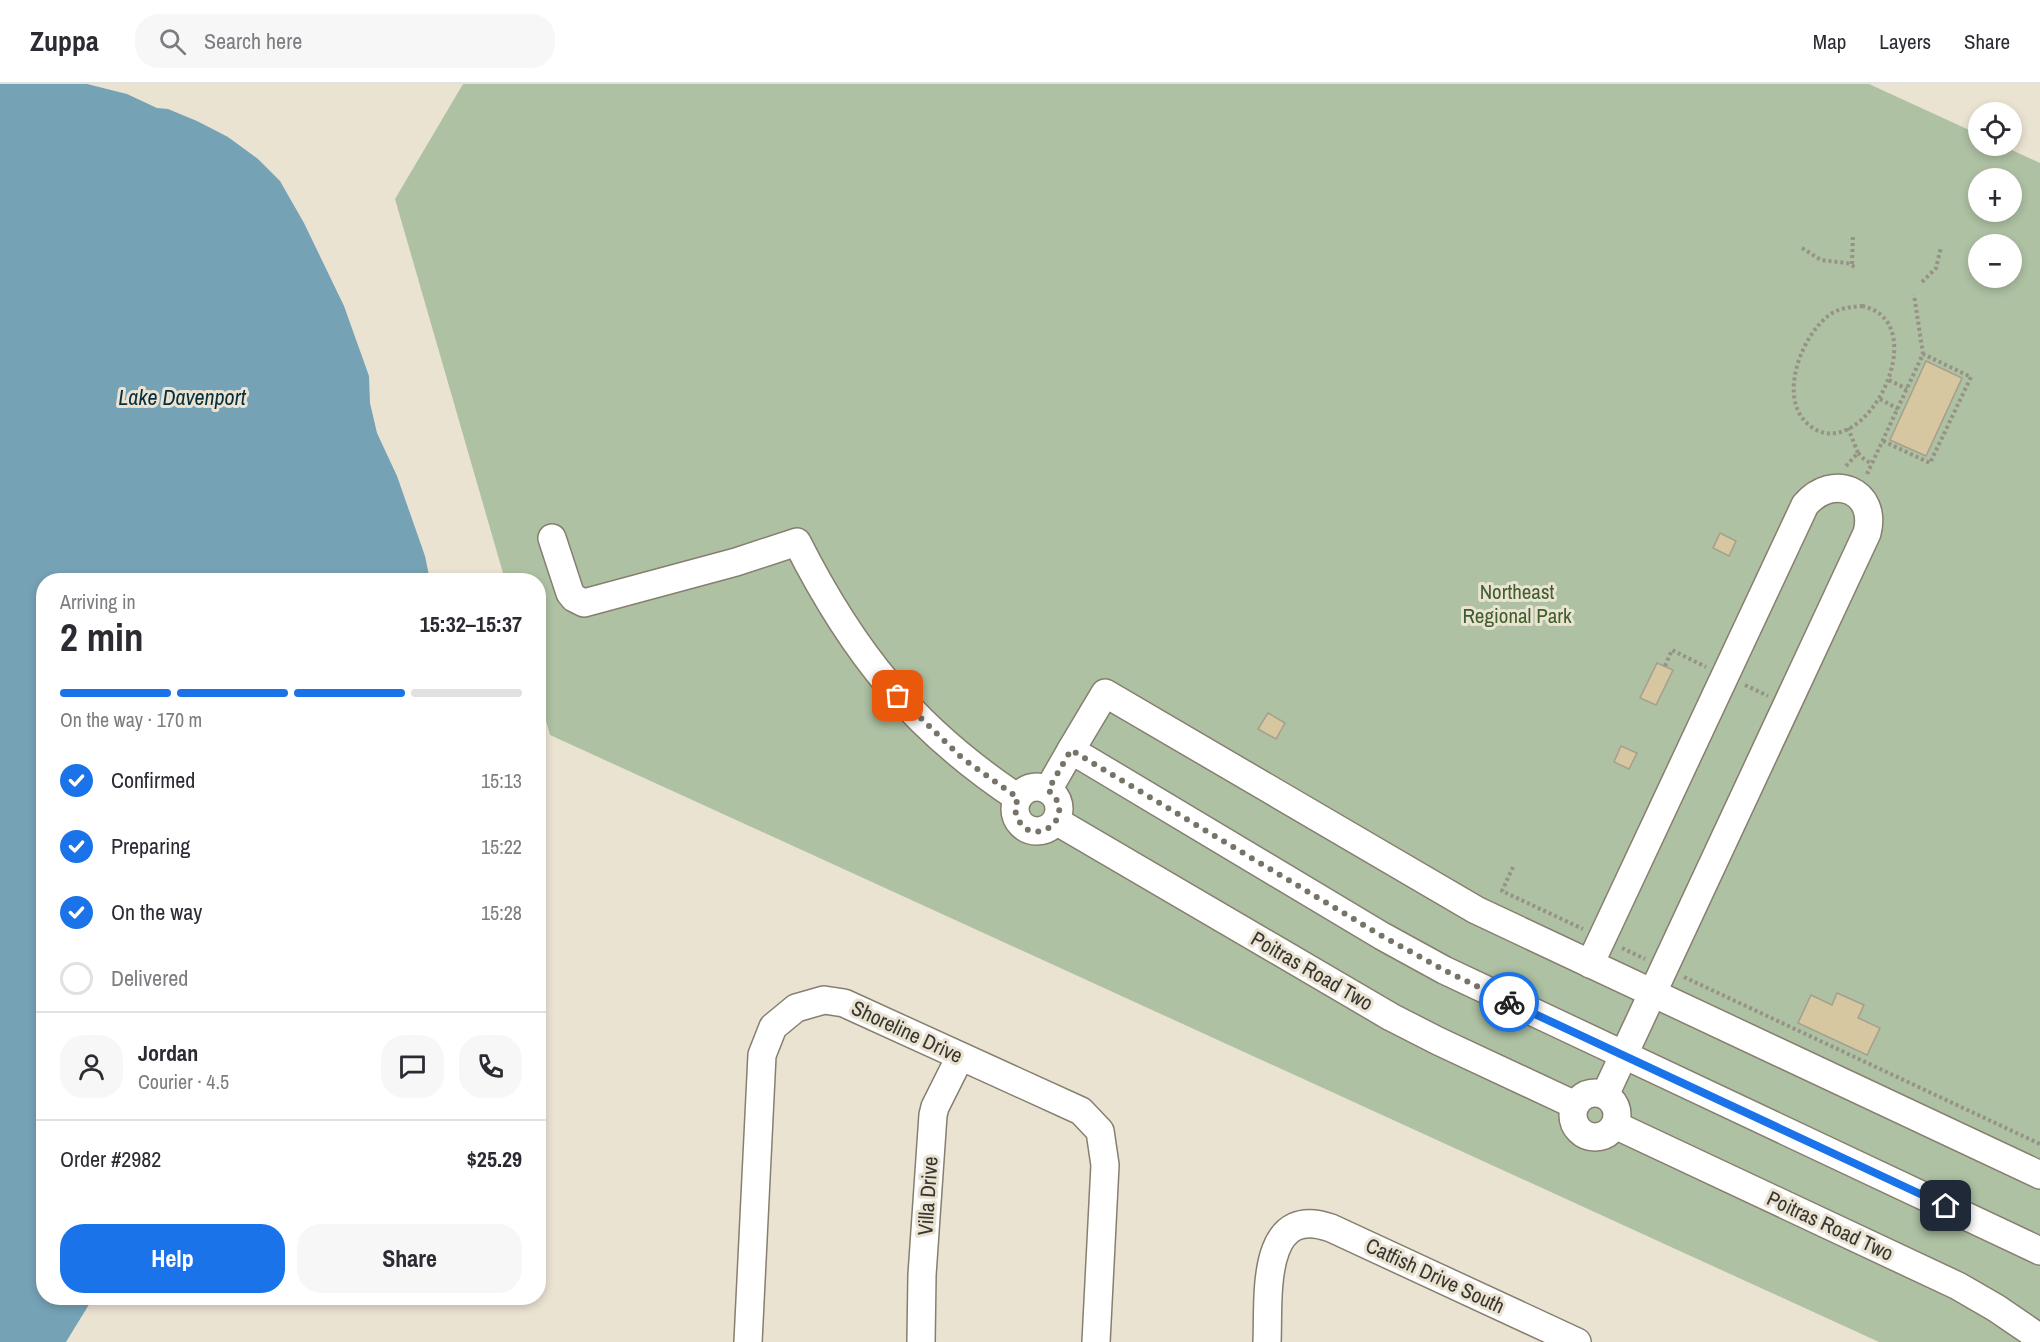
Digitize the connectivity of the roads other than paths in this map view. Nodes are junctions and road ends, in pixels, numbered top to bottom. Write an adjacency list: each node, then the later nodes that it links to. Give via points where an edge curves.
1 (552, 538): 4 (street, via 570,593 584,603 797,542 836,614 883,679 962,758)
2 (1071, 750): 3 (street); 6 (street, via 1105,693 1476,910); 8 (street, via 1382,936 1444,970)
3 (1048, 790): 4 (street, via 1028,789); 5 (street, via 1060,809)
4 (1018, 798): 5 (street, via 1015,812 1026,829 1041,831)
5 (1056, 821): 11 (street, Poitras Road Two, via 1391,1017)
6 (1590, 964): 7 (street); 7 (street, via 1805,504 1827,488 1846,489 1863,500 1867,508 1867,533)
7 (1652, 993): 8 (street); 13 (street)
8 (1623, 1055): 10 (street); 14 (street)
9 (960, 1057): 16 (street, Shoreline Drive, via 844,1003 824,1000 796,1008 773,1027 762,1055); 17 (street, Villa Drive, via 933,1115); 18 (street, Shoreline Drive, via 1081,1111 1100,1131 1105,1165)
10 (1605, 1095): 11 (street, via 1591,1093); 12 (street, via 1615,1106)
11 (1575, 1105): 12 (street, via 1573,1119 1586,1135 1601,1136)
12 (1615, 1125): 15 (street, Poitras Road Two, via 1958,1286)
13 (2040, 1175)
14 (2040, 1251)
15 (2040, 1338)
16 (748, 1342)
17 (921, 1342)
18 (1096, 1342)
19 (1267, 1342): 20 (street, Catfish Drive South, via 1271,1265 1277,1244 1290,1230 1309,1223 1331,1228)
20 (1577, 1342)

